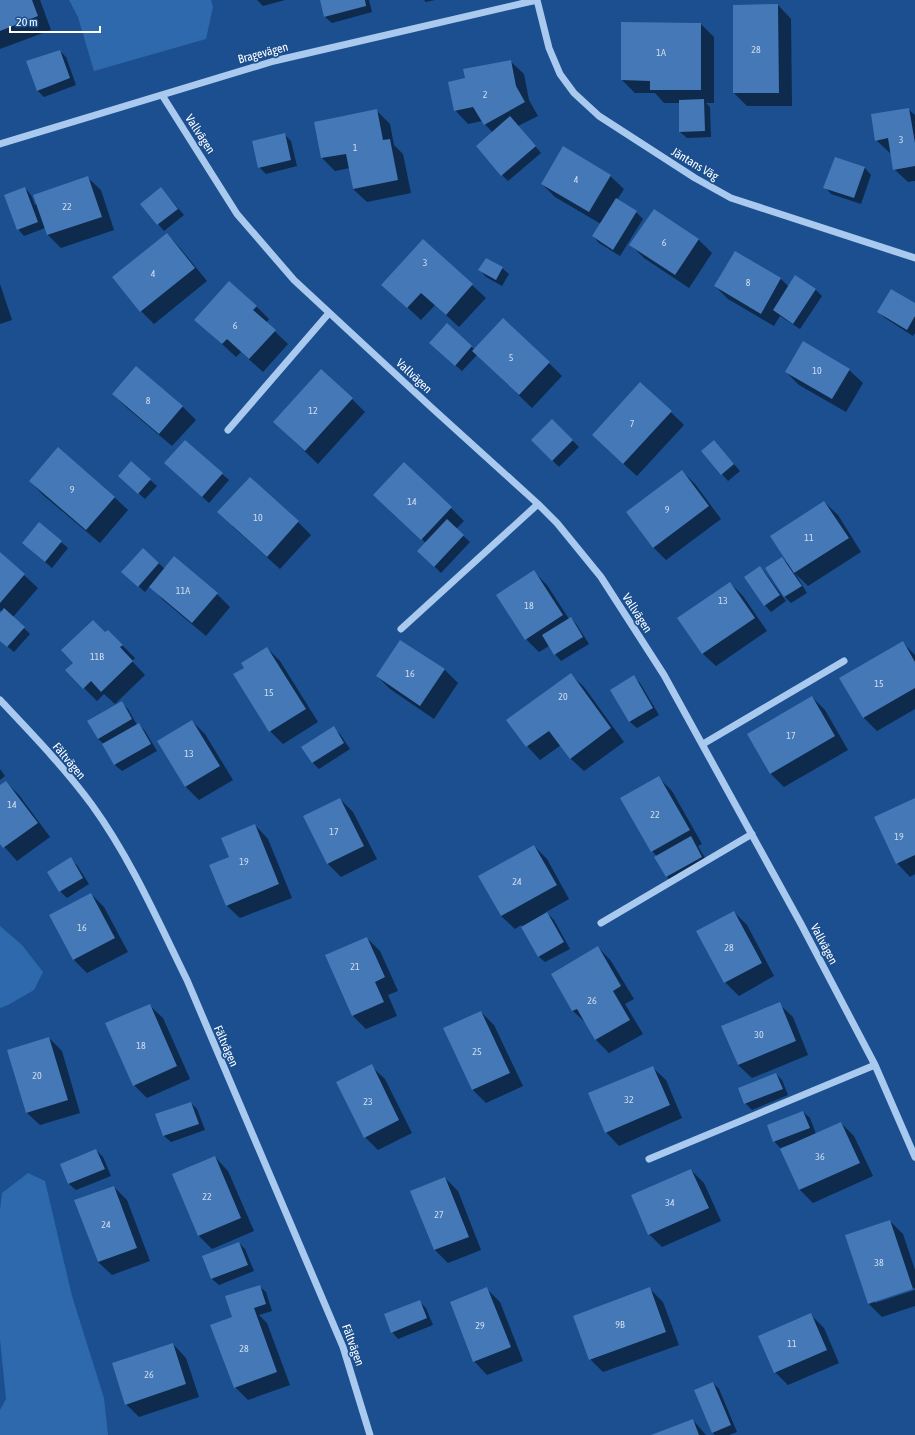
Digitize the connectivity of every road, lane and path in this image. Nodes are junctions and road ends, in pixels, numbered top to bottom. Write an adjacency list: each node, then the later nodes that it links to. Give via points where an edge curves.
1 (537, 0): 2 (street, Bragevägen, via 274,61); 4 (street, Jäntans Väg, via 549,48 560,74 574,93 599,116 694,178 731,198)
2 (162, 95): 3 (street, Bragevägen); 5 (street, Vallvägen, via 237,214 294,280)
3 (0, 144)
4 (915, 258)
5 (329, 313): 6 (street); 7 (street, Vallvägen)
6 (228, 430)
7 (538, 504): 8 (street); 11 (street, Vallvägen, via 601,577 664,675)
8 (401, 630)
9 (844, 661): 11 (street)
10 (0, 700): 17 (street, Fältvägen, via 41,743 92,805 124,854 161,927 187,980 344,1347)
11 (703, 744): 12 (street, Vallvägen)
12 (752, 834): 13 (street); 14 (street, Vallvägen)
13 (601, 923)
14 (875, 1065): 15 (street, Vallvägen); 16 (street)
15 (915, 1157)
16 (649, 1159)
17 (370, 1435)

